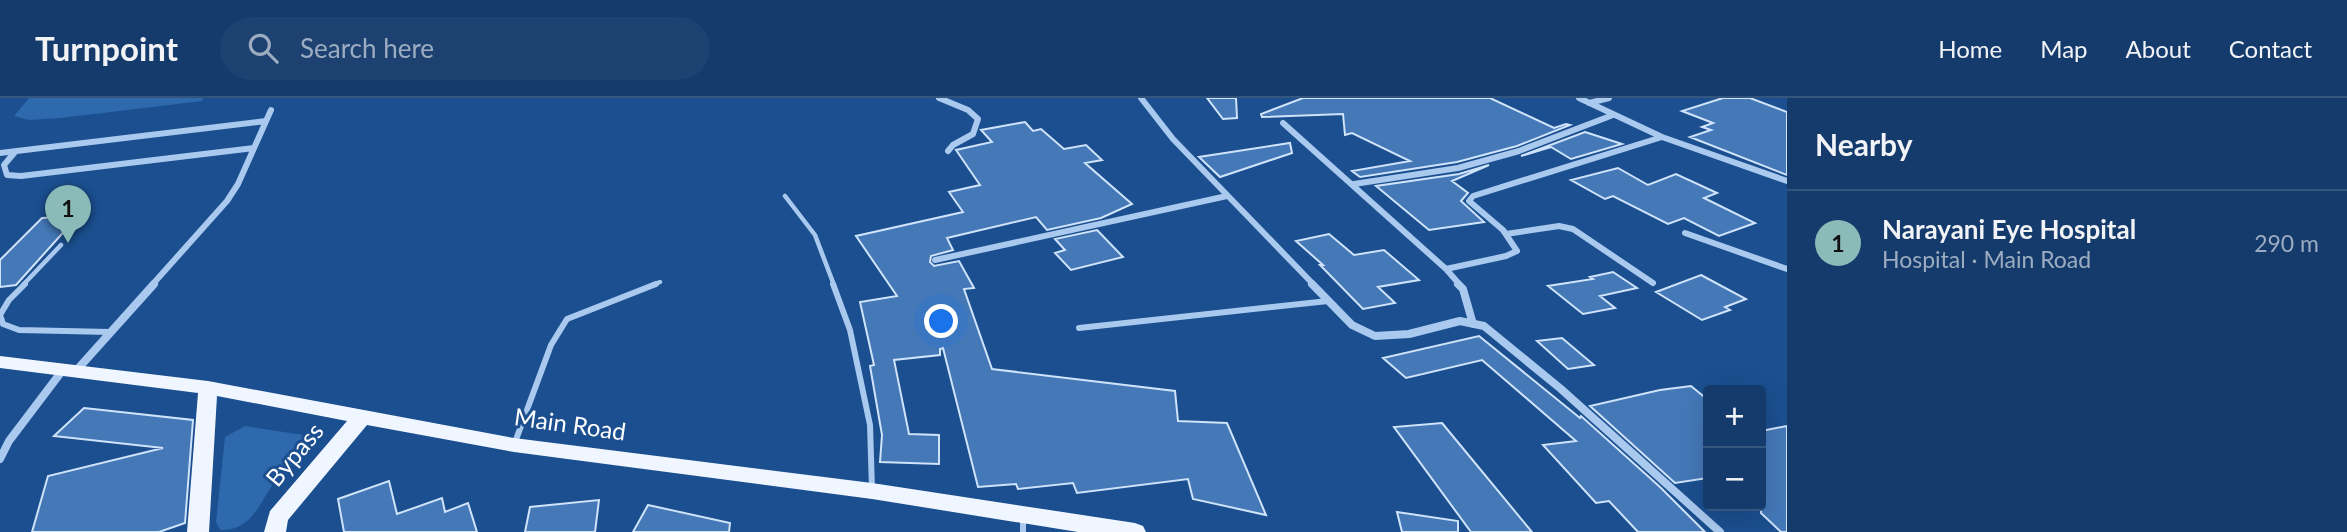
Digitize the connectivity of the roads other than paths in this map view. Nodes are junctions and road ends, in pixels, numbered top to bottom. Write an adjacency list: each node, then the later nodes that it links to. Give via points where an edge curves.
1 (939, 98): 12 (street, via 978,119 974,134)
2 (1141, 98): 18 (street)
3 (1579, 98): 5 (street)
4 (1609, 98): 5 (street)
5 (1589, 103): 7 (street)
6 (271, 110): 8 (street)
7 (1612, 115): 10 (street); 16 (street, via 1458,168)
8 (267, 121): 11 (street); 13 (street)
9 (1283, 123): 16 (street)
10 (1662, 137): 15 (street); 20 (street, via 1473,196 1469,201)
11 (254, 148): 13 (street, via 7,175 4,165); 30 (street, via 228,201)
12 (948, 151)
13 (15, 152): 14 (street)
14 (0, 153)
15 (1787, 181)
16 (1354, 184): 24 (street)
17 (785, 195): 37 (lane, via 815,235 850,330 870,425)
18 (1227, 196): 22 (street); 27 (street)
19 (1685, 233): 23 (street)
20 (1506, 234): 24 (street, via 1517,251); 26 (street, via 1559,226 1573,229)
21 (61, 245): 30 (lane, via 9,300 0,314 4,324 19,330)
22 (935, 260)
23 (1787, 269)
24 (1446, 270): 28 (street, via 1463,289)
25 (660, 282): 35 (lane, via 567,319 551,345)
26 (1653, 283)
27 (1328, 301): 28 (street, via 1352,325 1375,336 1409,334 1460,321); 29 (lane)
28 (1473, 324): 42 (street, via 1484,326 1561,389)
29 (1079, 328)
30 (110, 332): 32 (street)
31 (0, 362): 32 (main road, Main Road)
32 (68, 372): 33 (main road, Main Road); 36 (street, via 9,441)
33 (208, 388): 34 (main road, Main Road); 39 (main road)
34 (363, 416): 35 (main road, Main Road); 40 (main road, Bypass, via 278,517)
35 (514, 444): 37 (main road, Main Road)
36 (0, 459)
37 (872, 491): 38 (main road, Main Road)
38 (1023, 523): 41 (main road, Main Road)
39 (198, 532)
40 (275, 532)
41 (1135, 532)
42 (1720, 532)

